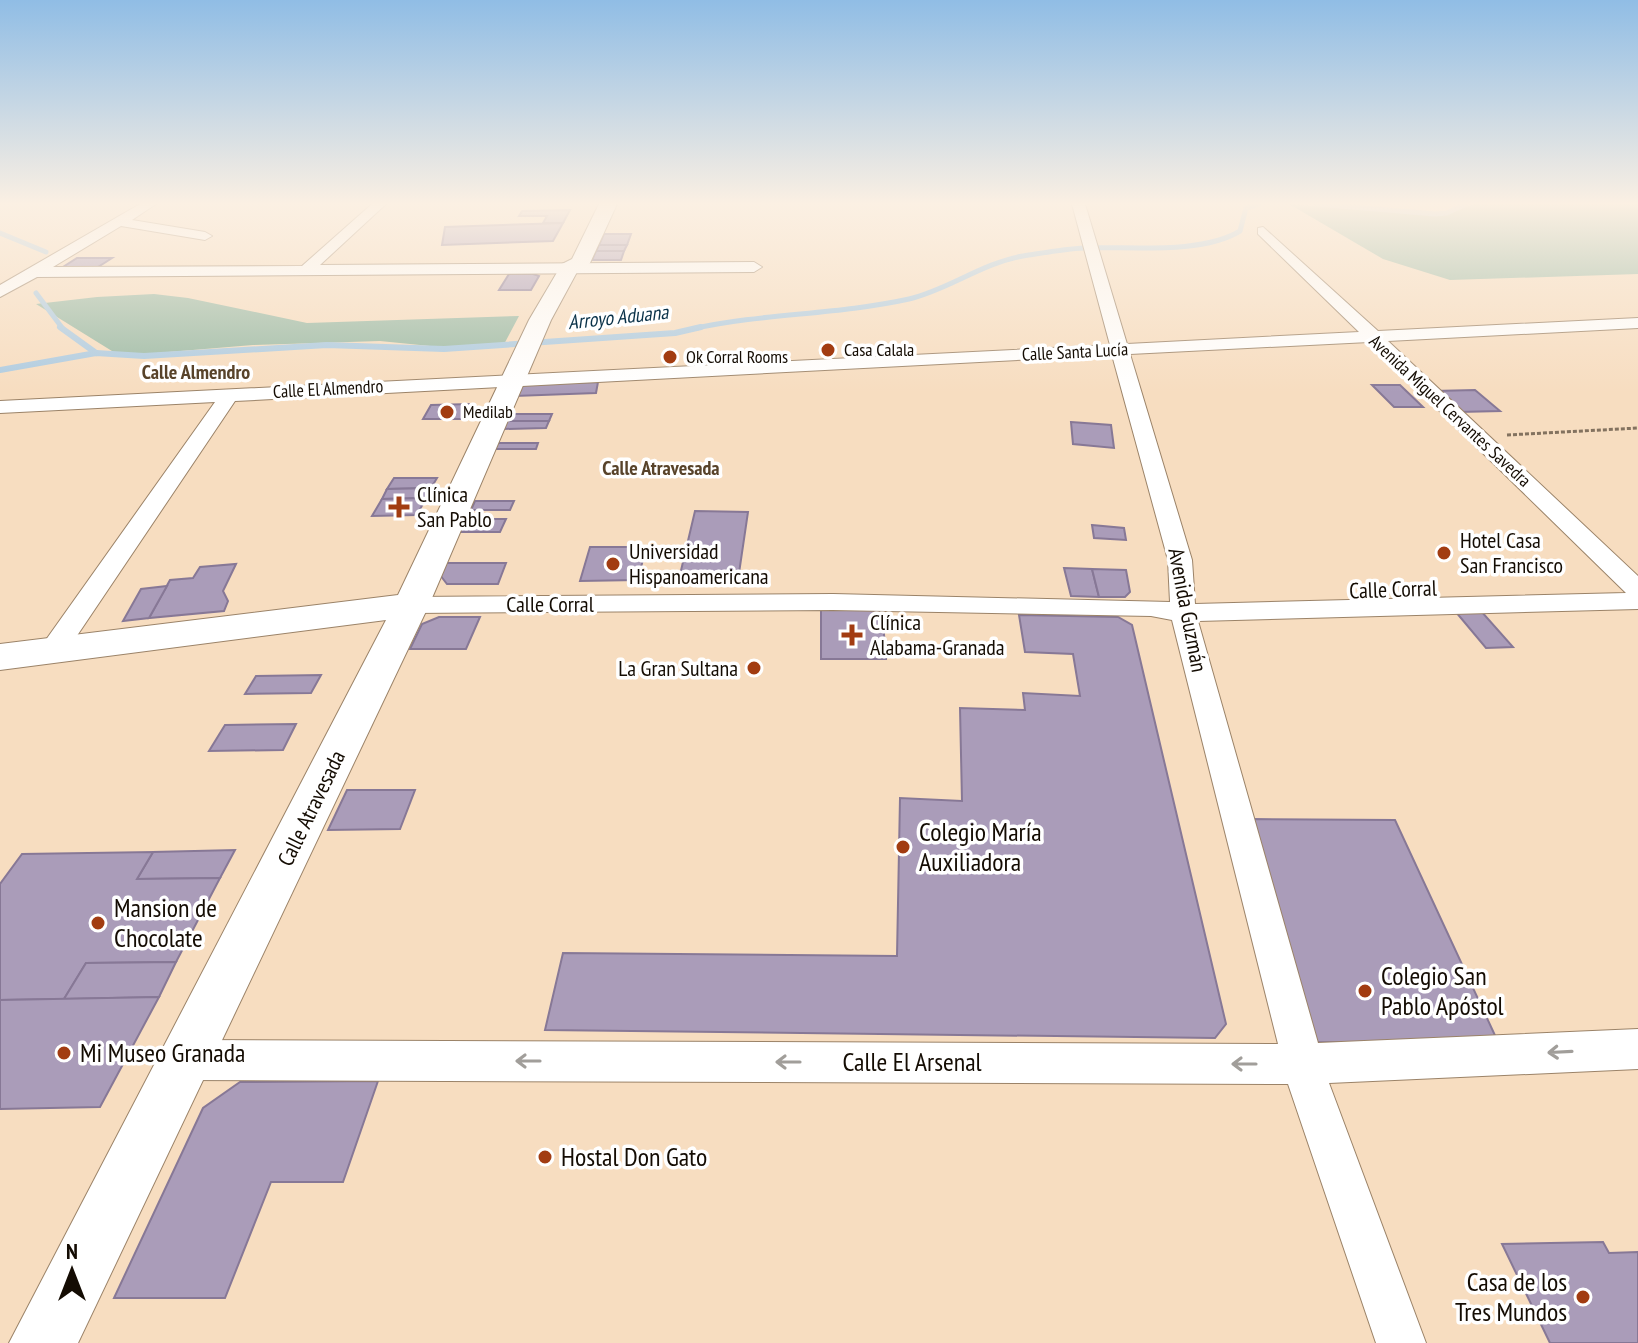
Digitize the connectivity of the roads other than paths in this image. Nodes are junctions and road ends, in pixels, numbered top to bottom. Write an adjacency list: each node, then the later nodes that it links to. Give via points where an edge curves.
1 (44, 267): 9 (street)
2 (310, 267): 8 (street)
3 (573, 267): 7 (street, Calle Atravesada)
4 (754, 267): 7 (street)
5 (1096, 267): 15 (street, Avenida Guzmán)
6 (1300, 267): 13 (street, Avenida Miguel Cervantes Savedra)
7 (568, 269): 8 (street); 14 (street, Calle Atravesada)
8 (304, 272): 9 (street)
9 (30, 275): 10 (street); 11 (street)
10 (0, 278)
11 (0, 292)
12 (1638, 323): 13 (street, Calle Santa Lucía)
13 (1372, 337): 15 (street, Calle Santa Lucía); 18 (street, Avenida Miguel Cervantes Savedra)
14 (526, 350): 15 (street, Calle Santa Lucía); 16 (street, Calle El Almendro); 20 (street, Calle Atravesada)
15 (1120, 350): 19 (street, Avenida Guzmán, via 1180,560)
16 (229, 395): 17 (street, Calle El Almendro); 21 (street)
17 (0, 407)
18 (1636, 589): 19 (street, Calle Corral)
19 (1184, 604): 20 (street, Calle Corral); 25 (street, Avenida Guzmán)
20 (411, 605): 21 (street, Calle Corral); 24 (street, Calle Atravesada)
21 (52, 651): 22 (street, Calle Corral)
22 (0, 657)
23 (1638, 1049): 25 (street, Calle El Arsenal, one-way to 25)
24 (186, 1060): 25 (street, Calle El Arsenal, one-way to 24); 26 (street, Calle Atravesada)
25 (1304, 1064): 27 (street, Avenida Guzmán)
26 (43, 1343)
27 (1401, 1343)

